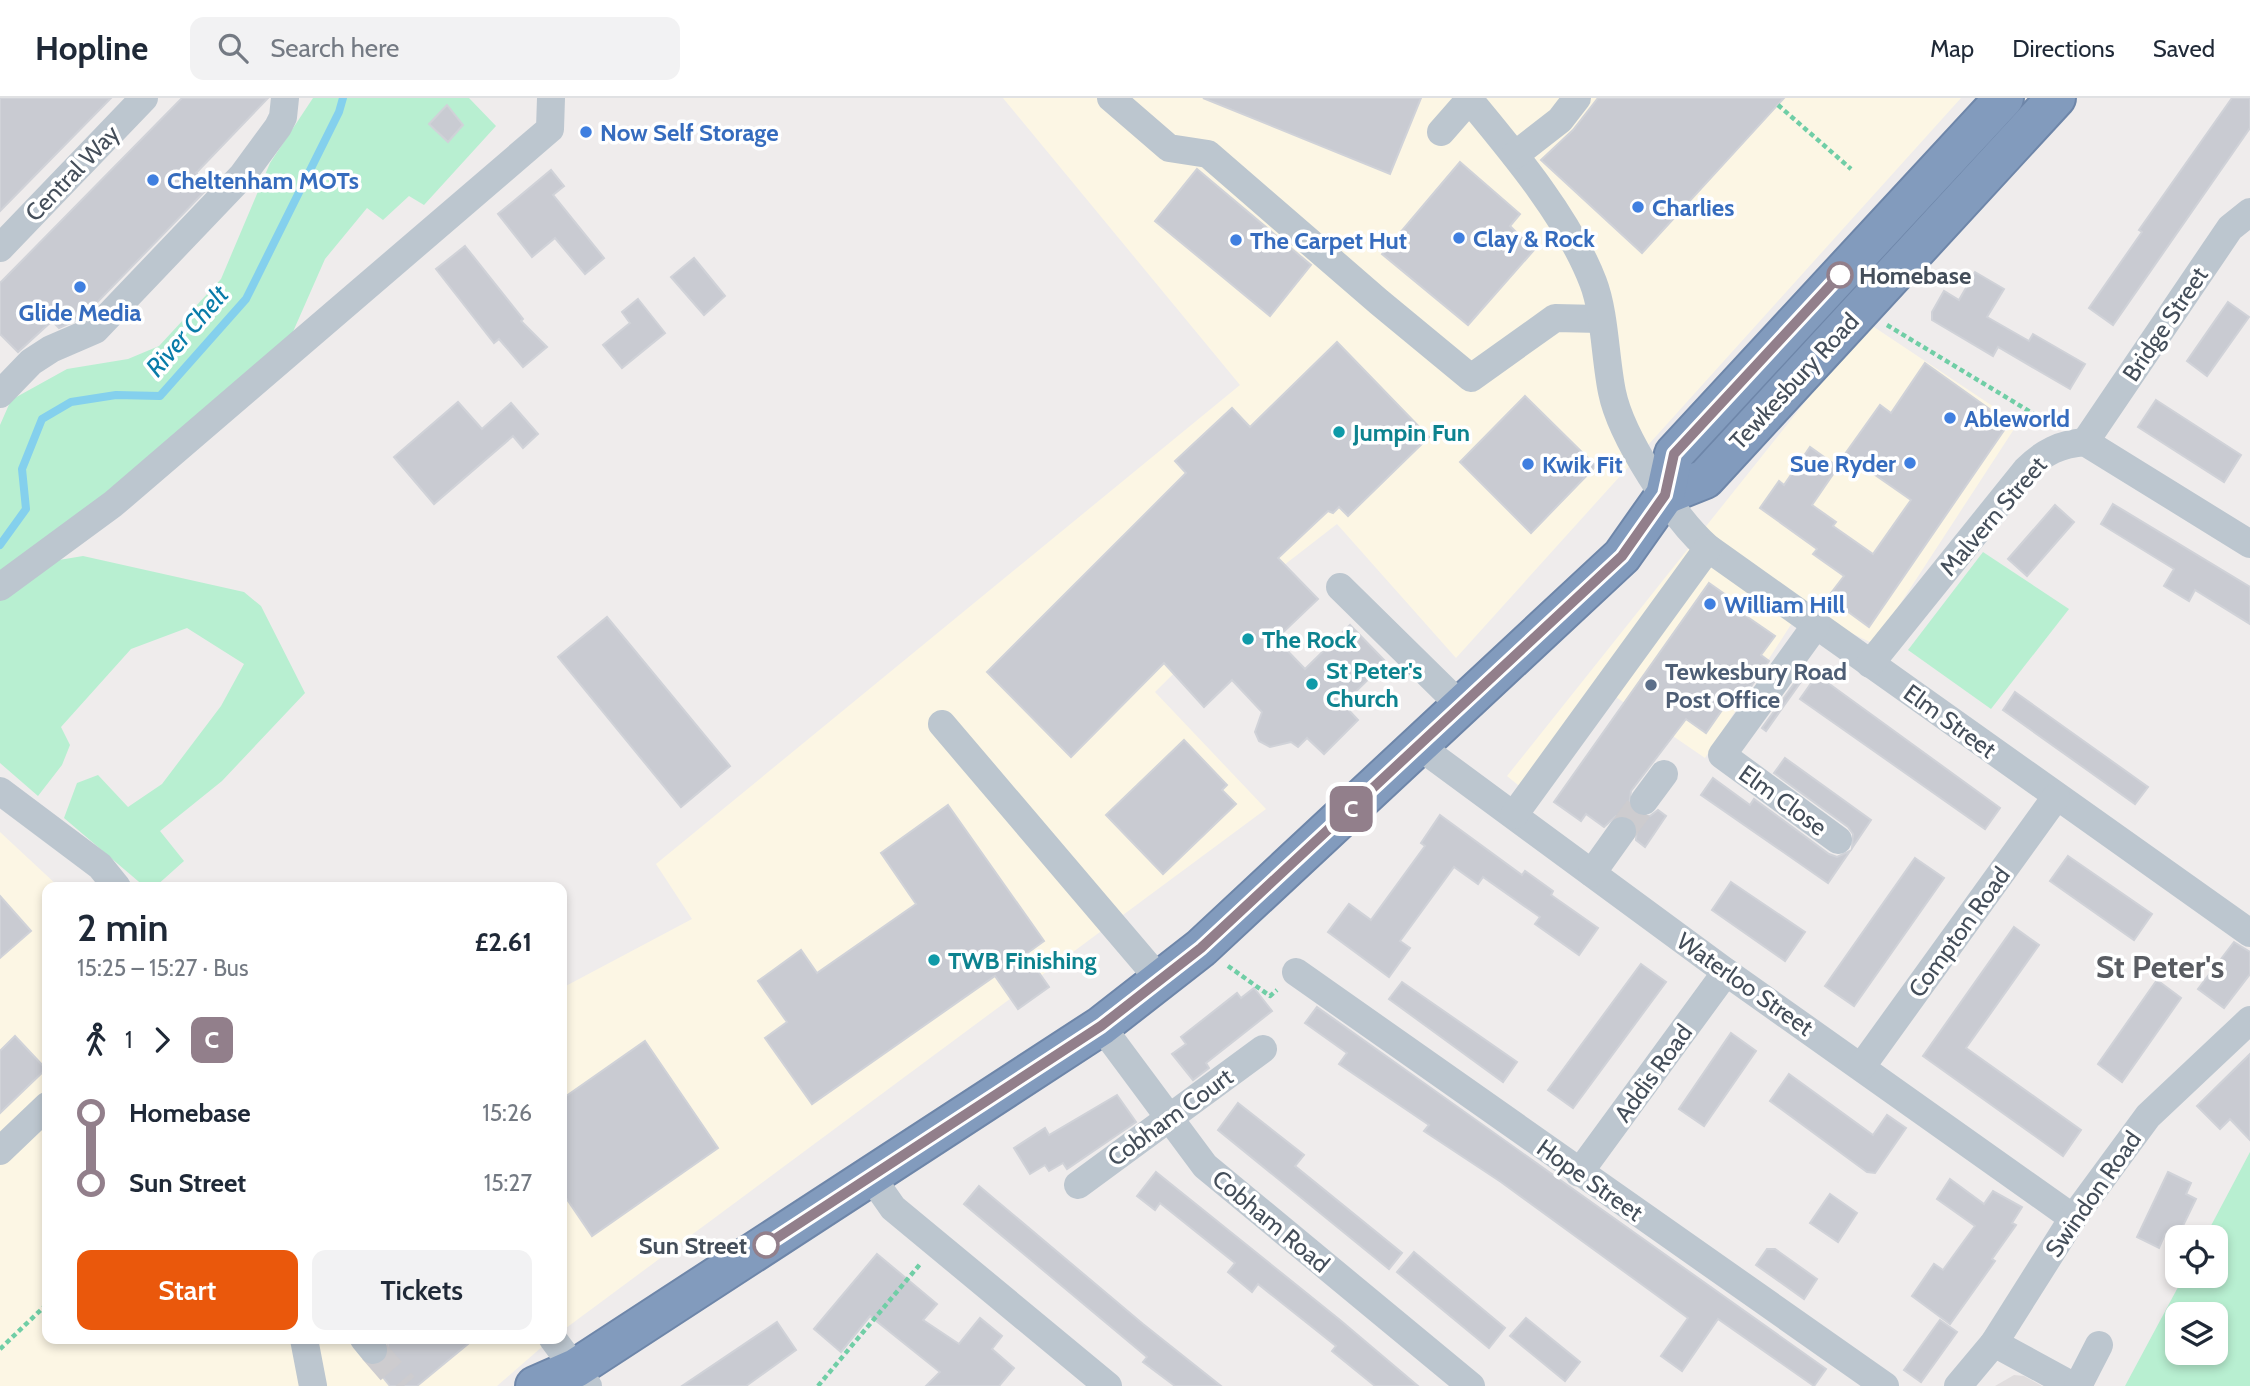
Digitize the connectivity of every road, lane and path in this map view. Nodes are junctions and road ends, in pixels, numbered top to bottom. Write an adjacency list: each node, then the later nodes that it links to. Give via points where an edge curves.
1 (144, 98): 14 (street, Central Way)
2 (285, 98): 17 (street, via 278,127 242,176 95,330 31,362)
3 (551, 98): 23 (street, via 550,129 113,504)
4 (1111, 98): 16 (street, via 1168,148 1208,154 1471,378 1555,318)
5 (1577, 98): 11 (street, via 1560,120)
6 (2004, 98): 20 (highway, Tewkesbury Road, via 1674,454)
7 (2056, 98): 15 (highway, Tewkesbury Road)
8 (1469, 99): 10 (street); 11 (street, Elm Street)
9 (1778, 105): 12 (path)
10 (1441, 132)
11 (1515, 155): 16 (street, Elm Street, via 1554,209 1594,283)
12 (1851, 169)
13 (2250, 212): 18 (street, Bridge Street, via 2230,228)
14 (0, 247)
15 (1861, 309): 19 (path, via 2052,425); 20 (highway, Tewkesbury Road, via 1705,479)
16 (1600, 319): 20 (street, Elm Street, via 1612,395 1629,438)
17 (0, 394)
18 (2085, 442): 19 (street, Malvern Street); 21 (street)
19 (2053, 448): 26 (street, Malvern Street, via 2026,470)
20 (1665, 495): 22 (street, Elm Street, via 1687,530); 27 (highway, Tewkesbury Road, via 1622,556)
21 (2250, 544)
22 (1708, 548): 25 (street, Elm Street); 34 (street)
23 (0, 587)
24 (1340, 587): 27 (street)
25 (1816, 625): 26 (street, Elm Street); 36 (street, Elm Close, via 1722,755)
26 (1870, 664): 32 (street, Elm Street)
27 (1460, 705): 29 (highway, Tewkesbury Road)
28 (942, 724): 43 (street)
29 (1419, 746): 34 (street, Waterloo Street); 40 (highway, Tewkesbury Road)
30 (1664, 774): 33 (street)
31 (0, 791): 38 (street, via 100,866)
32 (2056, 797): 39 (street, Elm Street); 47 (street, Compton Road)
33 (1644, 801)
34 (1514, 815): 37 (street, Waterloo Street)
35 (1622, 831): 37 (street)
36 (1838, 840)
37 (1592, 873): 42 (street, Waterloo Street)
38 (113, 882)
39 (2250, 933)
40 (1201, 948): 41 (path, via 1270,996); 43 (highway, Tewkesbury Road)
41 (1296, 972): 51 (street, Hope Street)
42 (1726, 972): 47 (street, Waterloo Street); 51 (street, Addis Road)
43 (1160, 980): 45 (highway, Tewkesbury Road)
44 (2250, 1020): 54 (street, Swindon Road, via 2148,1116)
45 (1101, 1026): 49 (street, Cobham Road); 52 (highway, Tewkesbury Road)
46 (1263, 1049): 49 (street, Cobham Court)
47 (1862, 1066): 54 (street, Waterloo Street)
48 (42, 1111): 50 (street)
49 (1170, 1116): 53 (street, Cobham Court); 67 (street, Cobham Road, via 1205,1166)
50 (0, 1151)
51 (1579, 1173): 68 (street, Hope Street)
52 (873, 1178): 55 (street, via 893,1208); 62 (highway, Tewkesbury Road)
53 (1078, 1185)
54 (2073, 1217): 57 (street, Swindon Road)
55 (937, 1244): 65 (path); 66 (street)
56 (42, 1309): 61 (path)
57 (1994, 1343): 69 (street, Swindon Road); 70 (street)
58 (304, 1344): 63 (street)
59 (557, 1344): 62 (street)
60 (2099, 1345): 70 (street)
61 (0, 1349)
62 (577, 1380): 64 (highway, Tewkesbury Road)
63 (313, 1386)
64 (535, 1386)
65 (818, 1386)
66 (1108, 1386)
67 (1471, 1386)
68 (1885, 1386)
69 (1958, 1386)
70 (2075, 1386)

